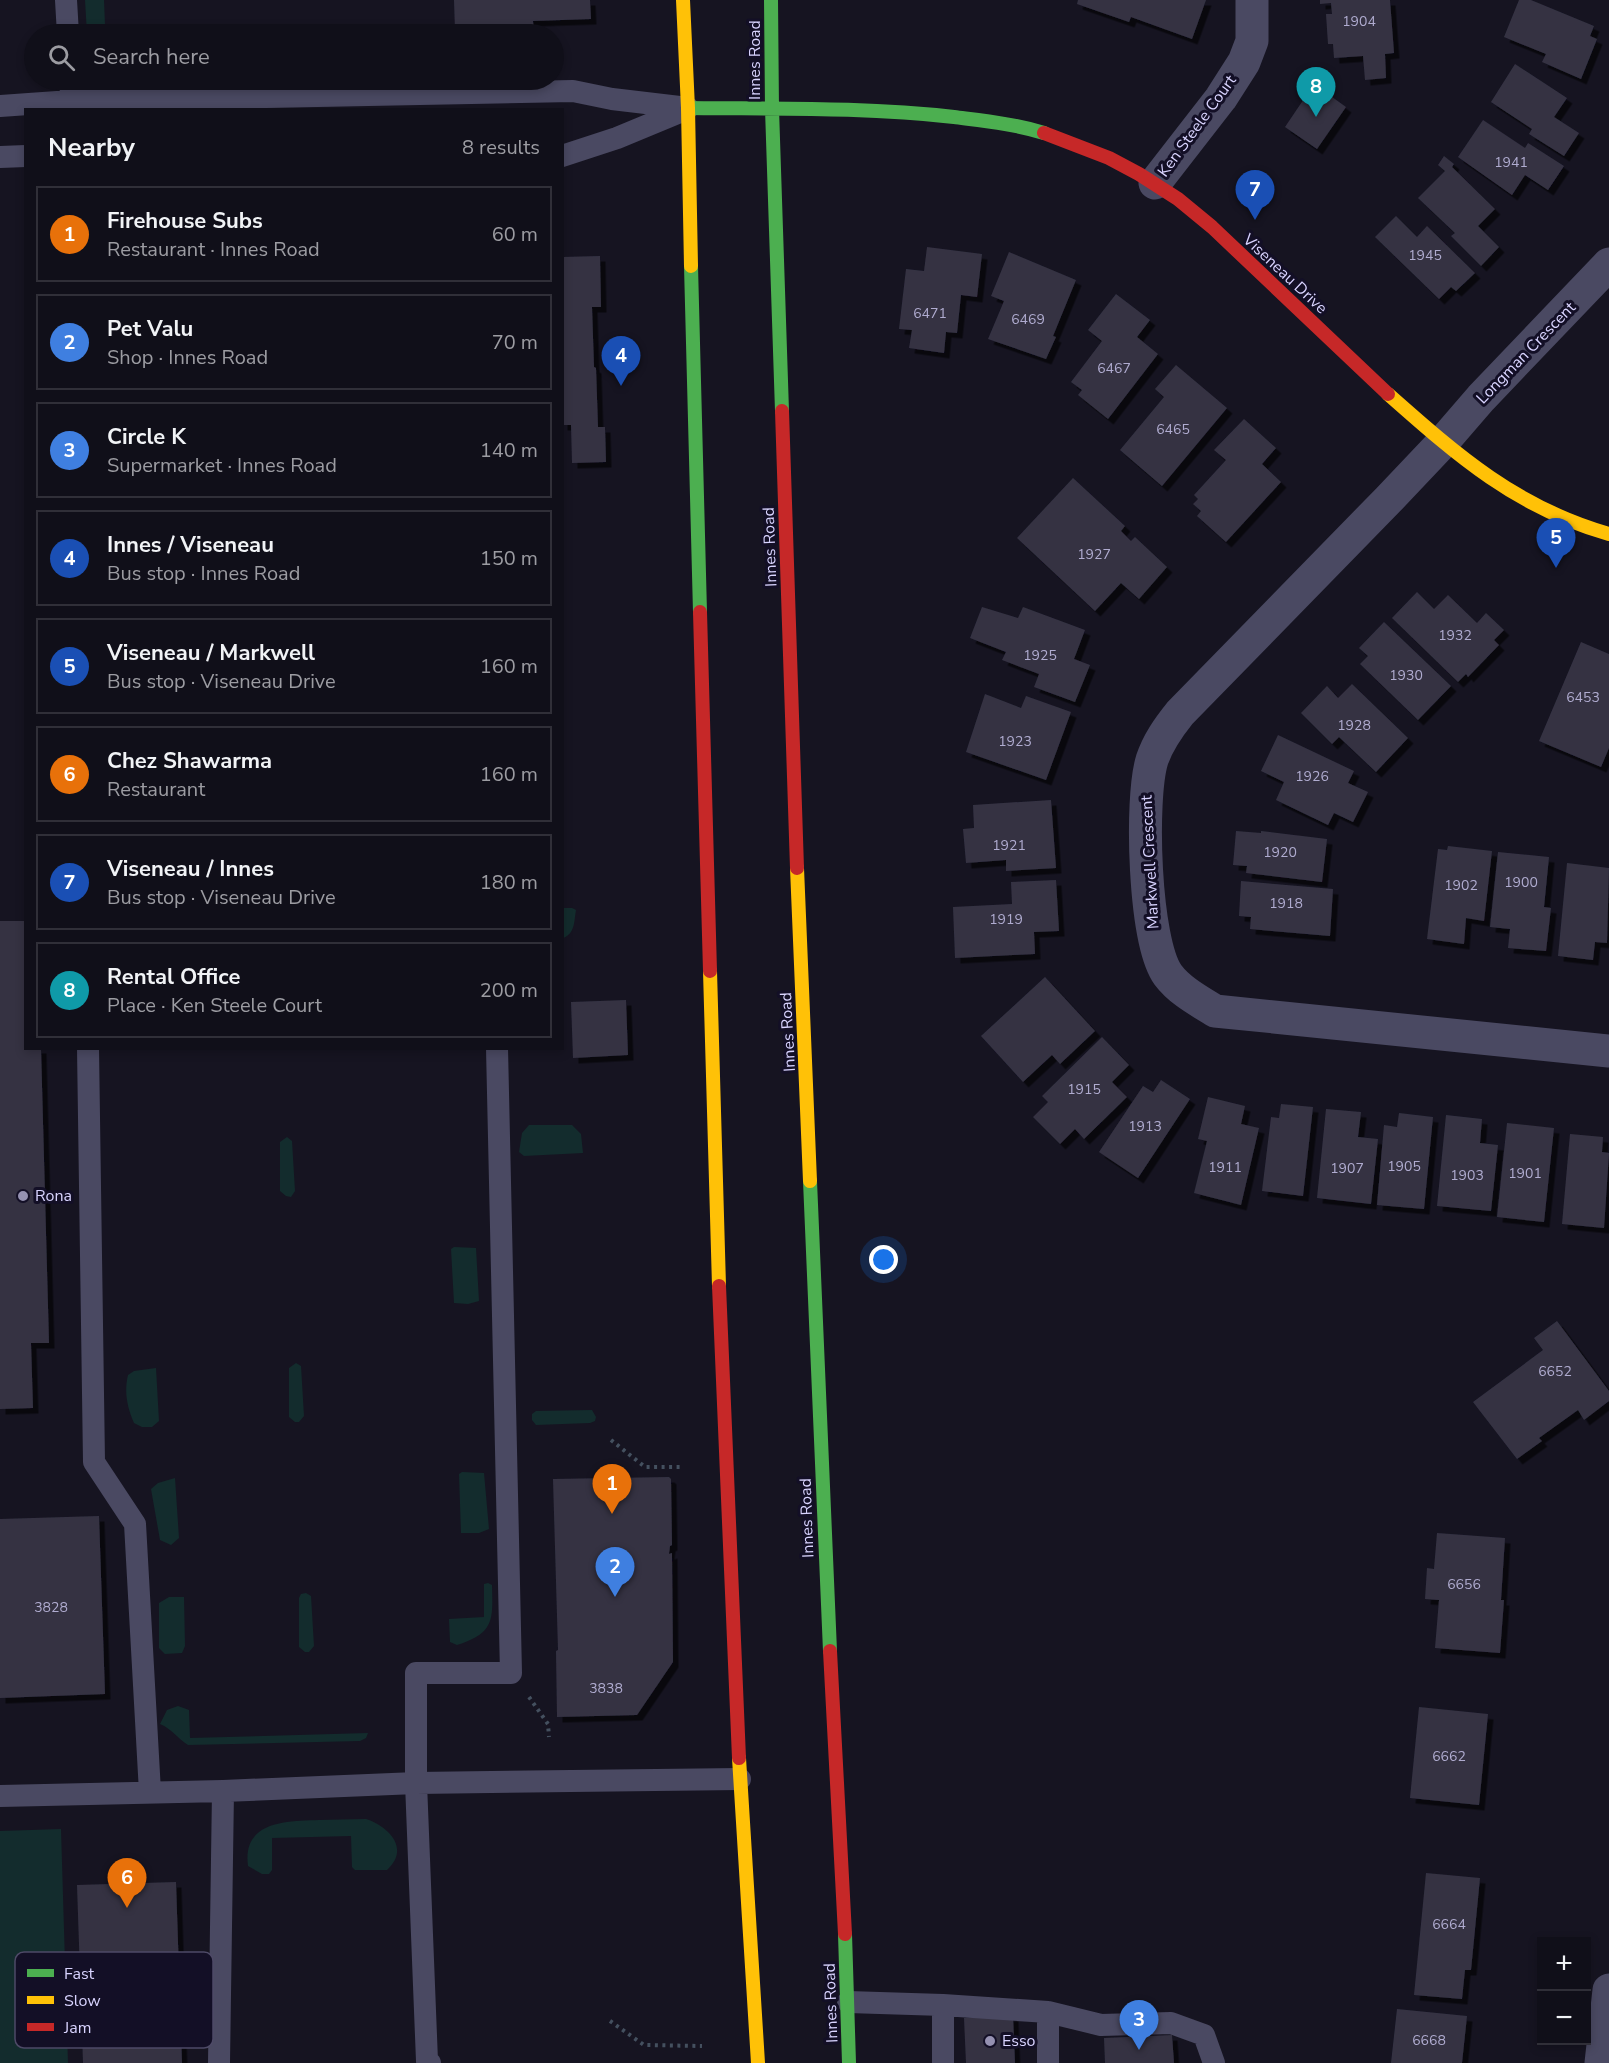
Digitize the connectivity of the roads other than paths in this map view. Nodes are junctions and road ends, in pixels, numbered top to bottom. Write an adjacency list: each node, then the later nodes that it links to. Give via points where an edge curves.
1 (66, 0): 5 (lane)
2 (684, 0): 8 (main road)
3 (771, 0): 9 (main road, Innes Road)
4 (1252, 0): 13 (street, Ken Steele Court, via 1252,41 1244,62)
5 (67, 24)
6 (71, 97): 7 (lane); 8 (lane, via 573,91)
7 (0, 106)
8 (688, 108): 9 (main road, Viseneau Drive); 10 (lane); 20 (main road, via 719,1300)
9 (772, 109): 13 (main road, Viseneau Drive, via 926,113 1025,127 1091,150); 26 (main road, Innes Road, via 796,847)
10 (564, 155)
11 (24, 156): 12 (lane)
12 (0, 157)
13 (1155, 183): 15 (main road, Viseneau Drive, via 1187,205 1367,376)
14 (1609, 264): 15 (street, Longman Crescent)
15 (1443, 442): 16 (main road, Viseneau Drive, via 1488,478 1539,509); 19 (street, Markwell Crescent, via 1164,734 1152,759 1144,812 1152,929 1168,974 1189,995 1215,1011)
16 (1609, 534)
17 (87, 1050): 23 (lane, via 94,1462 135,1524)
18 (497, 1050): 21 (lane, via 511,1672 416,1673)
19 (1609, 1051)
20 (740, 1779): 21 (lane); 31 (main road)
21 (416, 1783): 22 (lane); 30 (lane)
22 (224, 1791): 23 (lane); 29 (lane)
23 (150, 1792): 24 (lane)
24 (0, 1796)
25 (1609, 1990): 36 (street)
26 (848, 2002): 27 (lane); 32 (main road, Innes Road)
27 (943, 2005): 28 (lane); 33 (lane)
28 (1048, 2012): 34 (lane); 35 (lane, via 1101,2025 1171,2023 1204,2035)
29 (219, 2063)
30 (430, 2063)
31 (758, 2063)
32 (849, 2063)
33 (944, 2063)
34 (1048, 2063)
35 (1214, 2063)
36 (1601, 2063)

